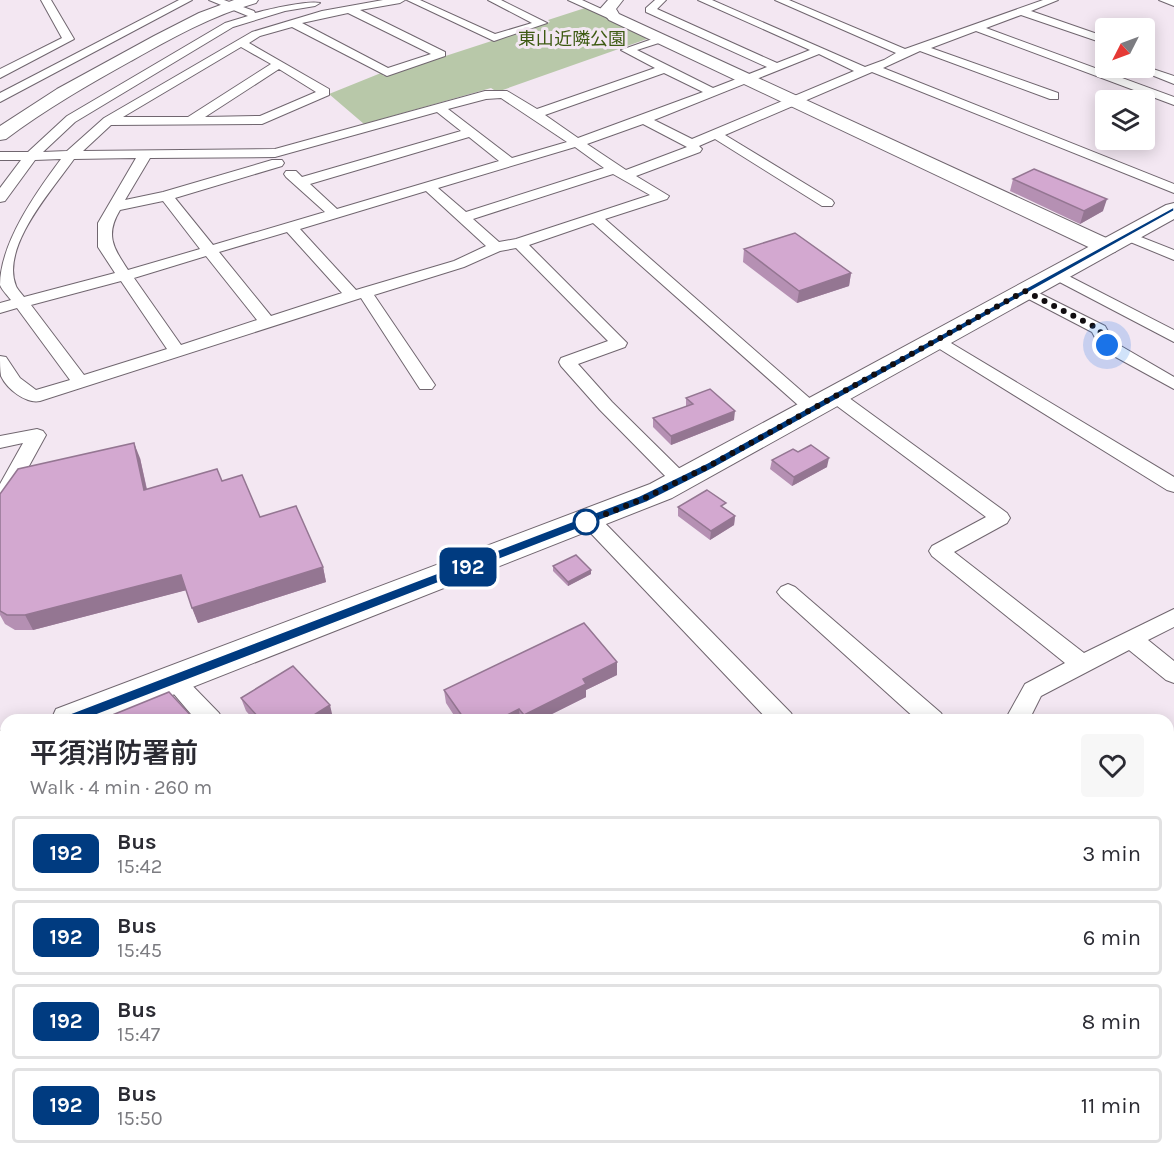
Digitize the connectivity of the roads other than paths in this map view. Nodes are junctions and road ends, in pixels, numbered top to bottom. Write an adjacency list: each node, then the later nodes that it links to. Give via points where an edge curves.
1 (46, 0): 36 (street, via 68,39)
2 (187, 0): 42 (street)
3 (400, 0): 16 (street)
4 (412, 0): 5 (street, via 494,38 542,23)
5 (493, 0)
6 (573, 0): 17 (street)
7 (661, 0): 31 (street, via 650,10)
8 (703, 0): 23 (street)
9 (780, 0): 20 (street)
10 (1053, 0): 18 (street)
11 (1164, 0): 14 (street)
12 (324, 2): 15 (street)
13 (222, 3): 15 (street); 33 (street)
14 (1174, 3)
15 (254, 8): 21 (street); 37 (street)
16 (349, 9): 19 (street); 19 (street, via 441,54 387,72)
17 (615, 9): 24 (street)
18 (1023, 12): 22 (street); 25 (street)
19 (291, 22): 21 (street)
20 (834, 22): 23 (street); 29 (street)
21 (278, 26): 26 (street)
22 (976, 28): 27 (street); 44 (street)
23 (789, 36): 28 (street)
24 (661, 39): 32 (street, via 627,50); 38 (street)
25 (1095, 39)
26 (240, 42): 30 (street); 49 (street)
27 (921, 48): 29 (street); 41 (street)
28 (819, 50): 31 (street); 34 (street)
29 (905, 53): 34 (street)
30 (279, 64): 47 (street); 47 (street, via 325,92 262,120)
31 (777, 66): 38 (street)
32 (664, 69): 40 (street); 46 (street)
33 (103, 70): 37 (street); 51 (street, via 36,108)
34 (869, 70): 43 (street); 64 (street)
35 (1155, 73): 39 (street)
36 (0, 74)
37 (140, 78): 57 (street, via 71,119)
38 (748, 79): 40 (street); 43 (street)
39 (1174, 80)
40 (714, 93): 48 (street)
41 (1054, 96)
42 (0, 98)
43 (794, 101): 52 (street); 77 (street)
44 (1174, 101)
45 (439, 108): 46 (street, via 503,94); 50 (street); 59 (street)
46 (536, 114): 53 (street)
47 (192, 120): 49 (street)
48 (644, 120): 53 (street); 54 (street)
49 (108, 121): 58 (street)
50 (470, 133): 60 (street); 62 (street)
51 (0, 135)
52 (717, 135): 54 (street); 67 (street)
53 (576, 143): 60 (street); 61 (street)
54 (692, 144): 61 (street, via 694,149)
55 (145, 155): 58 (street); 59 (street); 68 (street)
56 (0, 156): 57 (street)
57 (32, 156): 58 (street); 66 (street)
58 (70, 156): 84 (street, via 9,245 5,265 8,286)
59 (276, 158): 62 (street); 65 (street)
60 (510, 163): 63 (street)
61 (619, 172): 71 (street); 72 (street, via 662,196)
62 (300, 182): 70 (street)
63 (429, 187): 70 (street); 71 (street)
64 (1174, 189)
65 (166, 196): 68 (street); 78 (street)
66 (0, 198)
67 (827, 203)
68 (113, 207): 81 (street, via 105,224 105,248)
69 (1174, 210): 74 (main road)
70 (335, 214): 73 (street)
71 (465, 217): 76 (street)
72 (595, 218): 75 (street); 94 (street)
73 (290, 227): 78 (street); 83 (street)
74 (1128, 236): 77 (main road); 79 (street)
75 (519, 243): 76 (street); 96 (street, via 619,343 567,362)
76 (496, 247): 83 (street, via 459,264)
77 (1107, 247): 80 (main road)
78 (209, 251): 81 (street); 86 (street)
79 (1174, 255)
80 (1055, 274): 82 (main road); 87 (street)
81 (123, 276): 84 (street); 89 (street)
82 (1025, 291): 88 (main road); 92 (street, via 1099,329 1107,345)
83 (359, 294): 86 (street); 93 (street)
84 (22, 302): 85 (street); 91 (street)
85 (0, 308)
86 (267, 322): 89 (street)
87 (1174, 337)
88 (936, 339): 94 (main road); 97 (street)
89 (176, 350): 91 (street)
90 (0, 361): 91 (street, via 14,382 34,397)
91 (80, 381)
92 (1174, 384)
93 (426, 385)
94 (824, 403): 96 (main road); 103 (street, via 1000,518 939,551)
95 (0, 442): 98 (street, via 37,435)
96 (681, 481): 99 (main road)
97 (1174, 486)
98 (0, 501)
99 (590, 520): 105 (main road); 108 (street)
100 (788, 592): 109 (street)
101 (1174, 617): 102 (street)
102 (1132, 640): 103 (street); 104 (street)
103 (1083, 665): 110 (street, via 1033,690)
104 (1174, 674)
105 (173, 680): 106 (main road); 107 (street)
106 (85, 714)
107 (205, 714)
108 (777, 714)
109 (926, 714)
110 (1020, 714)

